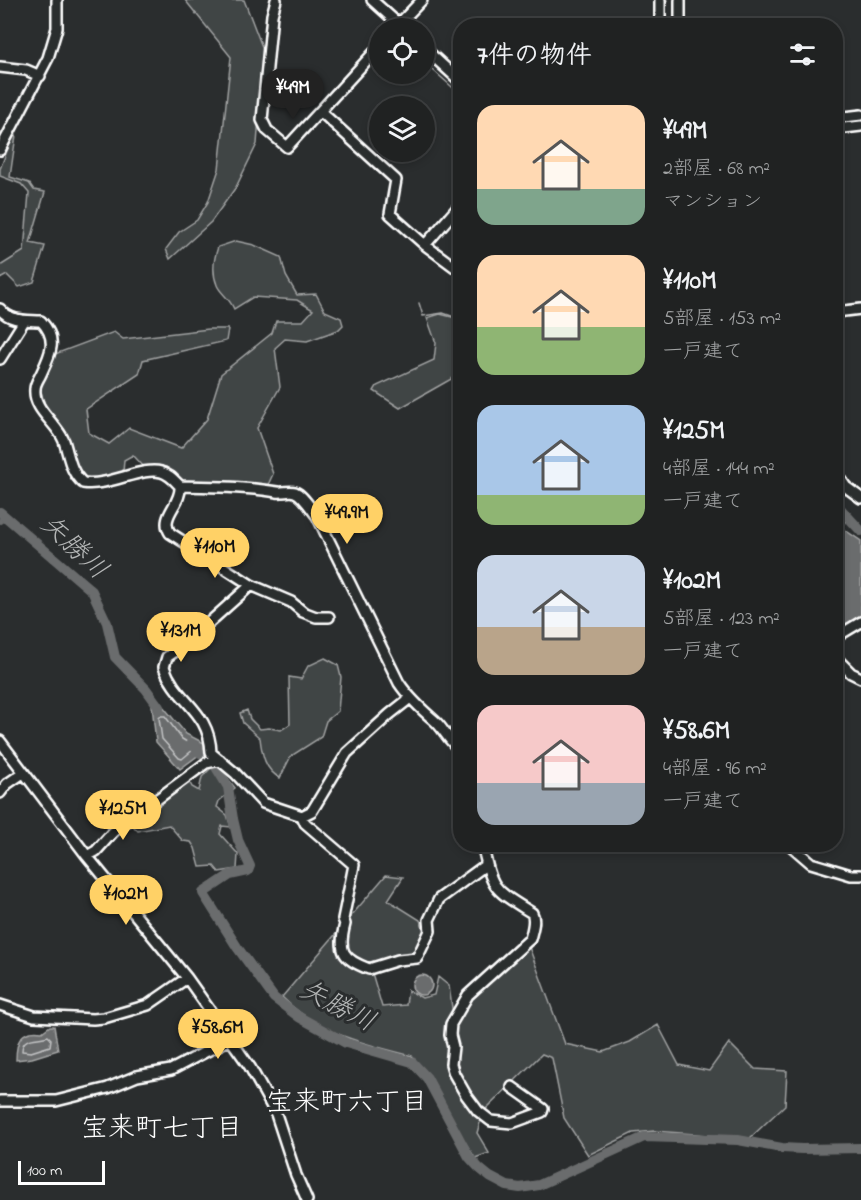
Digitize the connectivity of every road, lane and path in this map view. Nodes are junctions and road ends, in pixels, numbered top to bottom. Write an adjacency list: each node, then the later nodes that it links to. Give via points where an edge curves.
1 (57, 0): 15 (street, via 54,42)
2 (276, 0): 16 (street, via 262,120 267,130 287,147)
3 (372, 0): 7 (street)
4 (422, 0): 8 (street)
5 (660, 0): 9 (street)
6 (680, 0): 10 (street)
7 (390, 18)
8 (407, 18)
9 (660, 18)
10 (680, 18)
11 (369, 58): 16 (street)
12 (435, 58): 14 (street)
13 (0, 67): 15 (street)
14 (453, 75)
15 (40, 76): 21 (street)
16 (320, 111): 23 (street, via 396,180 390,214)
17 (861, 115): 18 (street)
18 (843, 117)
19 (861, 126): 20 (street)
20 (843, 128)
21 (0, 150)
22 (453, 213): 23 (street)
23 (425, 245): 24 (street)
24 (453, 266)
25 (0, 309): 28 (street, via 7,316)
26 (861, 309): 27 (street)
27 (843, 311)
28 (24, 321): 29 (street); 31 (street, via 41,321 48,328 52,342 35,385 36,397 61,436 79,480 90,484 158,471)
29 (0, 358)
30 (843, 482): 32 (street)
31 (180, 486): 33 (street, via 167,518 167,529); 39 (street, via 298,493 317,516 393,674)
32 (861, 498)
33 (250, 585): 34 (street, via 291,602 303,612); 42 (street, via 164,662 165,671 183,699 204,724 211,753)
34 (329, 617)
35 (861, 622): 36 (street)
36 (843, 633)
37 (843, 665): 38 (street)
38 (861, 678)
39 (409, 699): 41 (street, via 436,721); 45 (street, via 347,753 312,811)
40 (0, 741): 43 (street)
41 (453, 742)
42 (220, 760): 45 (street, via 263,803); 48 (street, via 206,763)
43 (23, 773): 44 (street); 48 (street)
44 (0, 793)
45 (302, 816): 49 (street, via 354,865 343,919 344,952 347,958 369,969 417,958 439,899)
46 (484, 852): 49 (street)
47 (798, 852): 50 (street, via 811,863)
48 (87, 856): 51 (street)
49 (487, 864): 54 (street, via 496,889 532,913 533,926 530,939 468,995 451,1024 451,1064 465,1095 491,1121 512,1123 542,1112)
50 (861, 875)
51 (187, 978): 52 (street, via 148,1005 104,1018 34,1016); 53 (street)
52 (0, 1005)
53 (230, 1039): 55 (street, via 171,1070 137,1076 108,1088 56,1101); 56 (street, via 276,1114)
54 (512, 1087)
55 (0, 1101)
56 (307, 1200)

